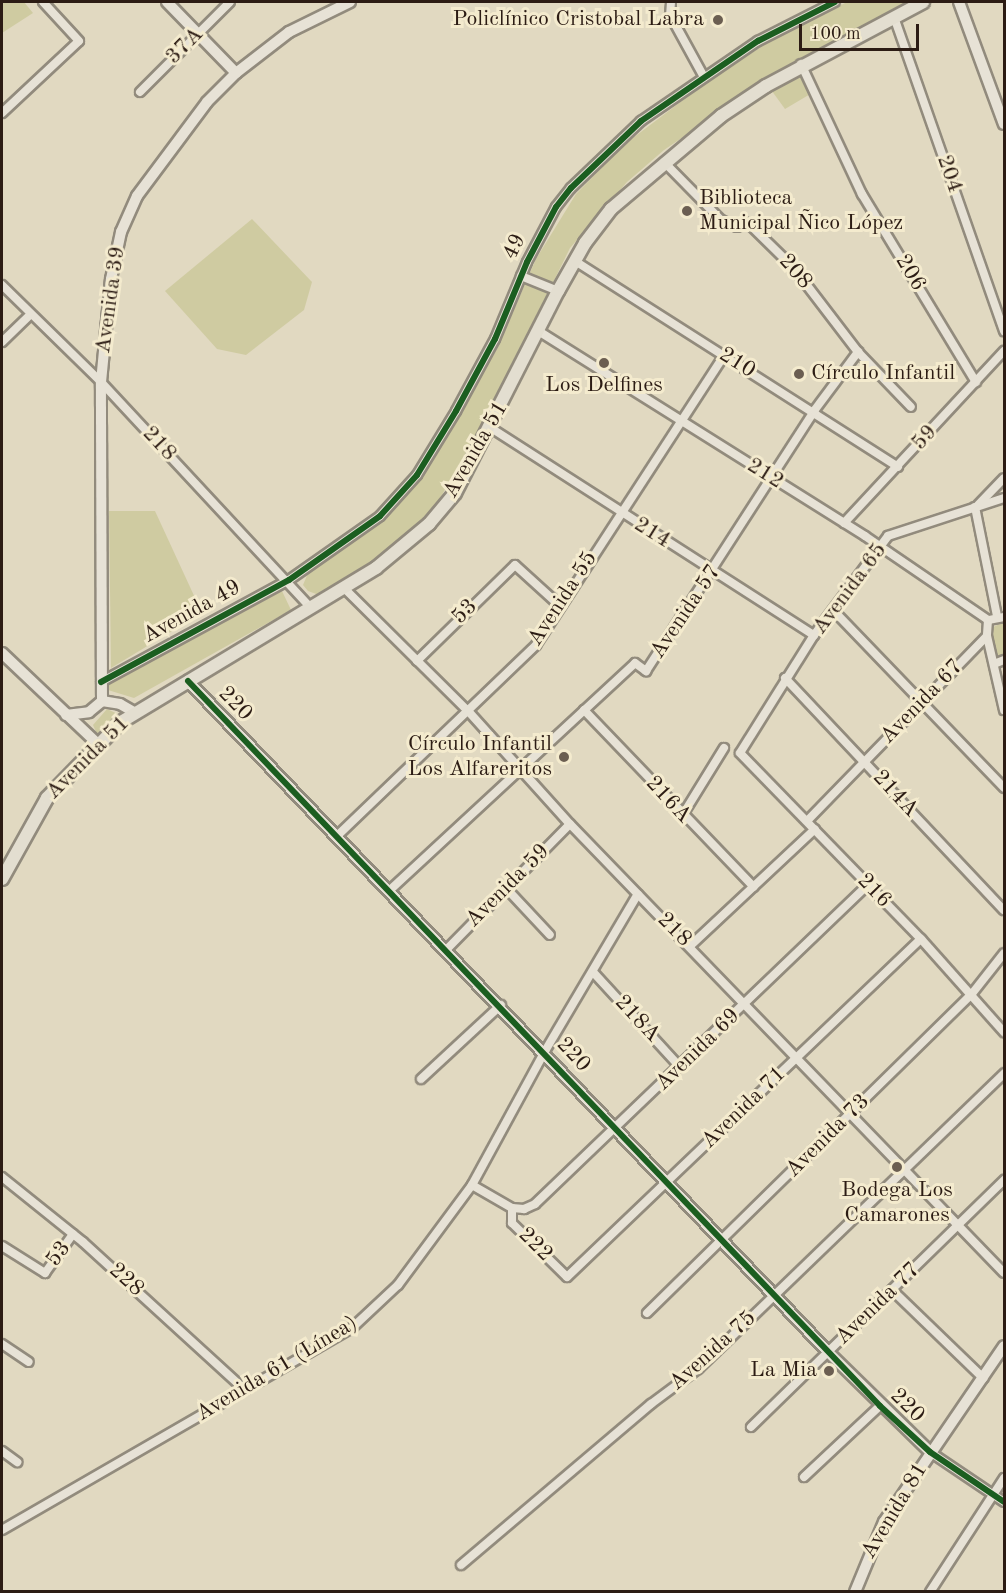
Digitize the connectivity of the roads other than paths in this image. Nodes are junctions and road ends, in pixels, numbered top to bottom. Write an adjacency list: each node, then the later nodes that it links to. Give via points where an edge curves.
1 (43, 2): 15 (street, via 79,40)
2 (167, 2): 10 (street)
3 (230, 2): 10 (street, 37A)
4 (350, 2): 12 (street, Avenida 39, via 289,32)
5 (671, 2): 13 (street, via 670,15)
6 (835, 2): 13 (street, 49, via 758,41)
7 (923, 2): 9 (main road, Avenida 51)
8 (959, 2): 16 (street)
9 (894, 17): 11 (main road, Avenida 51); 23 (street, 204)
10 (198, 32): 12 (street); 14 (street, 37A)
11 (801, 64): 17 (main road, Avenida 51, via 721,116); 30 (street, 206, via 862,194)
12 (236, 73): 29 (street, Avenida 39, via 185,128 137,196 121,232 111,279)
13 (704, 77): 19 (street, 49, via 640,121 571,189 556,207)
14 (140, 92)
15 (2, 113)
16 (1005, 124)
17 (664, 162): 18 (main road, Avenida 51, via 600,220); 27 (street, 208, via 721,220 737,227 748,223 794,267)
18 (575, 261): 21 (main road, Avenida 51); 28 (street, 210)
19 (521, 276): 21 (street); 44 (street, 49, via 495,339 417,475 380,516)
20 (2, 285): 22 (street, 218)
21 (558, 291): 24 (main road, Avenida 51)
22 (31, 314): 25 (street); 29 (street, 218)
23 (1005, 331)
24 (540, 332): 33 (street, 212); 34 (main road, Avenida 51)
25 (2, 342)
26 (1005, 351): 30 (street, 59)
27 (858, 352): 31 (street, 208); 32 (street, Avenida 57)
28 (724, 355): 32 (street, 210); 33 (street, Avenida 55)
29 (101, 382): 45 (street, 218); 60 (street, Avenida 39)
30 (976, 382): 35 (street, 59)
31 (911, 407)
32 (814, 411): 35 (street, 210); 36 (street, Avenida 57)
33 (680, 422): 36 (street, 212); 40 (street, Avenida 55)
34 (491, 428): 40 (street, 214); 46 (main road, Avenida 51, via 455,493 429,524 397,553)
35 (898, 468): 41 (street, 59)
36 (772, 478): 41 (street, 212); 43 (street, Avenida 57)
37 (1005, 478): 39 (street, Avenida 65)
38 (1005, 498): 39 (street)
39 (975, 507): 42 (street, Avenida 65, via 888,536); 50 (street)
40 (619, 512): 43 (street, 214); 47 (street, Avenida 55)
41 (844, 523): 42 (street, 212)
42 (879, 546): 49 (street, Avenida 65); 51 (street, 212)
43 (714, 572): 52 (street, 214); 63 (street, Avenida 57, via 646,671 635,663)
44 (299, 573): 45 (street, Avenida 49)
45 (289, 580): 48 (street, 218); 60 (street, Avenida 49)
46 (344, 588): 48 (main road, Avenida 51); 56 (street, 218)
47 (560, 606): 56 (street, 53, via 515,565); 67 (street, Avenida 55, via 536,645)
48 (311, 608): 59 (main road, Avenida 51)
49 (833, 610): 52 (street, Avenida 65); 61 (street)
50 (1001, 617): 51 (street)
51 (988, 620): 53 (street)
52 (814, 635): 58 (street, Avenida 65)
53 (987, 636): 57 (street); 61 (street, Avenida 67)
54 (2, 653): 68 (street)
55 (1005, 660): 57 (street)
56 (417, 661): 67 (street, 218)
57 (994, 664): 64 (street)
58 (785, 678): 72 (street, Avenida 65); 73 (street, 214A)
59 (188, 681): 66 (main road, Avenida 51); 80 (street, 220)
60 (101, 682): 62 (street, Avenida 39)
61 (922, 700): 73 (street, Avenida 67); 75 (street)
62 (102, 702): 65 (street); 66 (street, via 120,704)
63 (584, 710): 74 (street, Avenida 57); 76 (street, 216A)
64 (1005, 710)
65 (89, 712): 68 (street); 69 (street)
66 (134, 712): 70 (main road, Avenida 51)
67 (469, 712): 74 (street, 218); 80 (street, Avenida 55)
68 (66, 715): 69 (street)
69 (86, 734): 70 (street)
70 (97, 743): 81 (main road, Avenida 51, via 46,798)
71 (724, 748): 76 (street)
72 (740, 753): 77 (street, 216)
73 (865, 761): 77 (street, Avenida 67); 87 (street, 214A)
74 (521, 770): 78 (street, 218); 85 (street, Avenida 57)
75 (1005, 788)
76 (682, 816): 83 (street, 216A)
77 (807, 821): 79 (street, 216)
78 (570, 824): 84 (street, Avenida 59); 86 (street, 218)
79 (815, 829): 82 (street, 216); 83 (street)
80 (337, 836): 85 (street, 220)
81 (2, 879)
82 (868, 885): 89 (street, 216); 95 (street, Avenida 69)
83 (753, 887): 90 (street)
84 (506, 888): 88 (street); 91 (street, Avenida 59)
85 (390, 890): 91 (street, 220)
86 (639, 894): 90 (street, 218); 93 (street, Avenida 61 (Línea))
87 (1005, 910)
88 (549, 934)
89 (921, 939): 94 (street, 216); 99 (street, Avenida 71)
90 (690, 946): 95 (street, 218)
91 (447, 949): 96 (street, 220)
92 (1005, 953): 94 (street, Avenida 73)
93 (593, 972): 98 (street, Avenida 61 (Línea)); 100 (street, 218A)
94 (971, 995): 97 (street, 216); 103 (street, Avenida 73)
95 (746, 1004): 99 (street, 218); 100 (street, Avenida 69)
96 (501, 1005): 98 (street, 220); 102 (street)
97 (1005, 1032)
98 (545, 1051): 104 (street, 220); 109 (street, Avenida 61 (Línea))
99 (797, 1057): 103 (street, 218); 108 (street, Avenida 71)
100 (680, 1067): 104 (street, Avenida 69)
101 (1005, 1073): 105 (street, Avenida 75)
102 (421, 1078)
103 (851, 1113): 105 (street, 218); 114 (street, Avenida 73)
104 (616, 1128): 108 (street, 220); 111 (street, Avenida 69, via 535,1204)
105 (905, 1169): 112 (street, 218); 119 (street, Avenida 75)
106 (2, 1176): 113 (street, 228)
107 (1005, 1180): 112 (street, Avenida 77)
108 (668, 1181): 114 (street, 220); 117 (street, Avenida 71)
109 (472, 1185): 110 (street, 222); 126 (street, Avenida 61 (Línea), via 398,1285 352,1328)
110 (512, 1208): 111 (street, 222); 117 (street, 222, via 512,1223)
111 (524, 1209)
112 (959, 1224): 116 (street, 218); 118 (street, Avenida 77)
113 (73, 1234): 115 (street, 53, via 45,1273); 126 (street, 228)
114 (722, 1240): 119 (street, 220); 120 (street, Avenida 73)
115 (2, 1246)
116 (1005, 1273)
117 (567, 1277)
118 (891, 1290): 123 (street, Avenida 77); 125 (street)
119 (776, 1294): 123 (street, 220); 137 (street, Avenida 75, via 698,1369)
120 (647, 1313)
121 (2, 1344): 124 (street)
122 (1005, 1346): 125 (street, Avenida 81)
123 (828, 1352): 127 (street, 220); 128 (street, Avenida 77)
124 (29, 1362)
125 (983, 1378): 130 (street, Avenida 81)
126 (245, 1390): 136 (street, Avenida 61 (Línea))
127 (880, 1406): 130 (street, 220); 132 (street)
128 (751, 1427)
129 (2, 1452): 131 (street)
130 (930, 1452): 134 (street); 138 (street, Avenida 81, via 884,1522)
131 (17, 1462)
132 (804, 1477)
133 (1005, 1478): 134 (street)
134 (994, 1494): 135 (street); 139 (street)
135 (1005, 1502)
136 (2, 1530)
137 (461, 1564)
138 (855, 1592)
139 (930, 1592)

